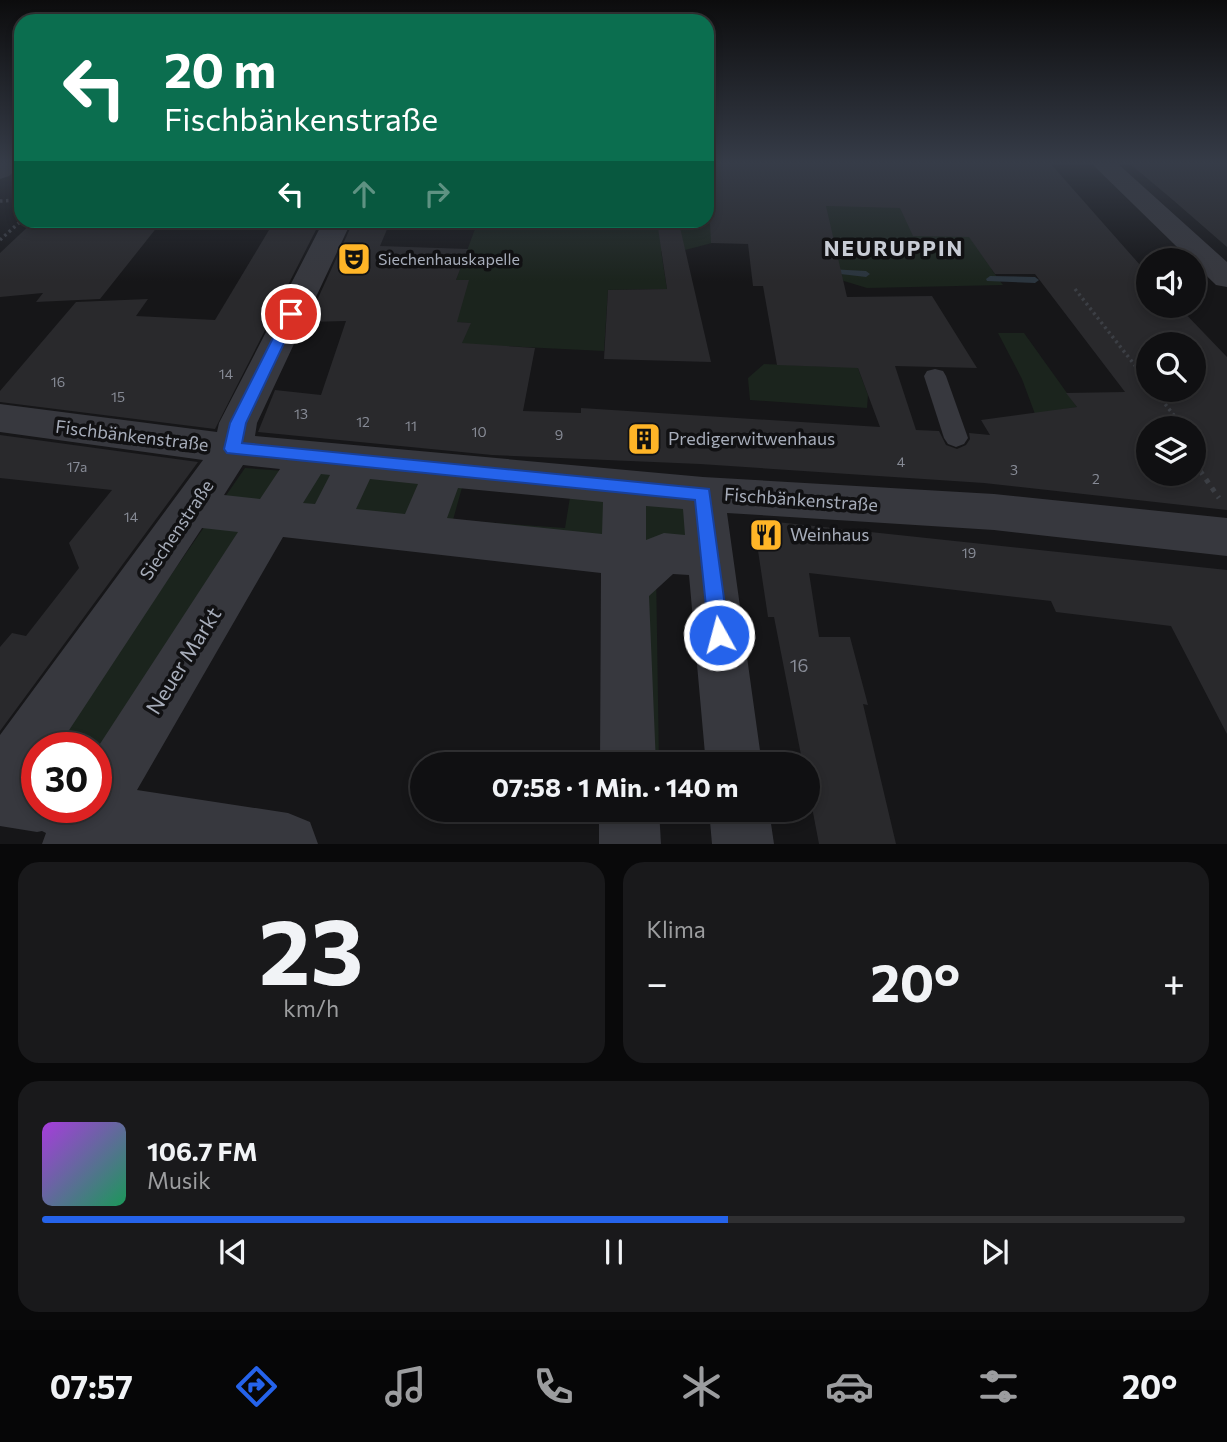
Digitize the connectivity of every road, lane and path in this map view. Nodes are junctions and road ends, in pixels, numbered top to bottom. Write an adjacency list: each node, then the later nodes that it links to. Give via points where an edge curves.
1 (1145, 202): 5 (street)
2 (14, 227): 4 (path)
3 (334, 228): 13 (street, Siechenstraße, via 238,423)
4 (0, 240)
5 (1227, 278)
6 (1075, 289): 7 (path)
7 (1136, 367)
8 (935, 376): 12 (lane)
9 (1164, 402): 10 (path)
10 (1175, 416)
11 (0, 418): 13 (street, Fischbänkenstraße)
12 (956, 438)
13 (233, 449): 14 (street, Fischbänkenstraße); 20 (street, Siechenstraße)
14 (310, 457): 15 (street, Fischbänkenstraße); 21 (street, Neuer Markt)
15 (358, 461): 16 (street, Fischbänkenstraße); 23 (street)
16 (444, 471): 18 (street, Fischbänkenstraße); 24 (street)
17 (1206, 484): 22 (path)
18 (624, 487): 19 (street, Fischbänkenstraße); 26 (street)
19 (703, 494): 22 (street, Fischbänkenstraße, via 994,512); 25 (street)
20 (192, 509): 21 (street); 30 (street, Siechenstraße)
21 (271, 518): 23 (street); 29 (street, Neuer Markt)
22 (1224, 518)
23 (327, 524): 24 (street)
24 (419, 534): 26 (street)
25 (710, 557): 26 (street, via 664,552); 28 (street)
26 (624, 572): 27 (street)
27 (628, 752)
28 (732, 752)
29 (112, 756)
30 (0, 783)
31 (0, 797): 32 (street)
32 (21, 802)
33 (112, 819): 36 (street)
34 (629, 822): 37 (street)
35 (740, 822): 38 (street)
36 (288, 844)
37 (630, 844)
38 (743, 844)

